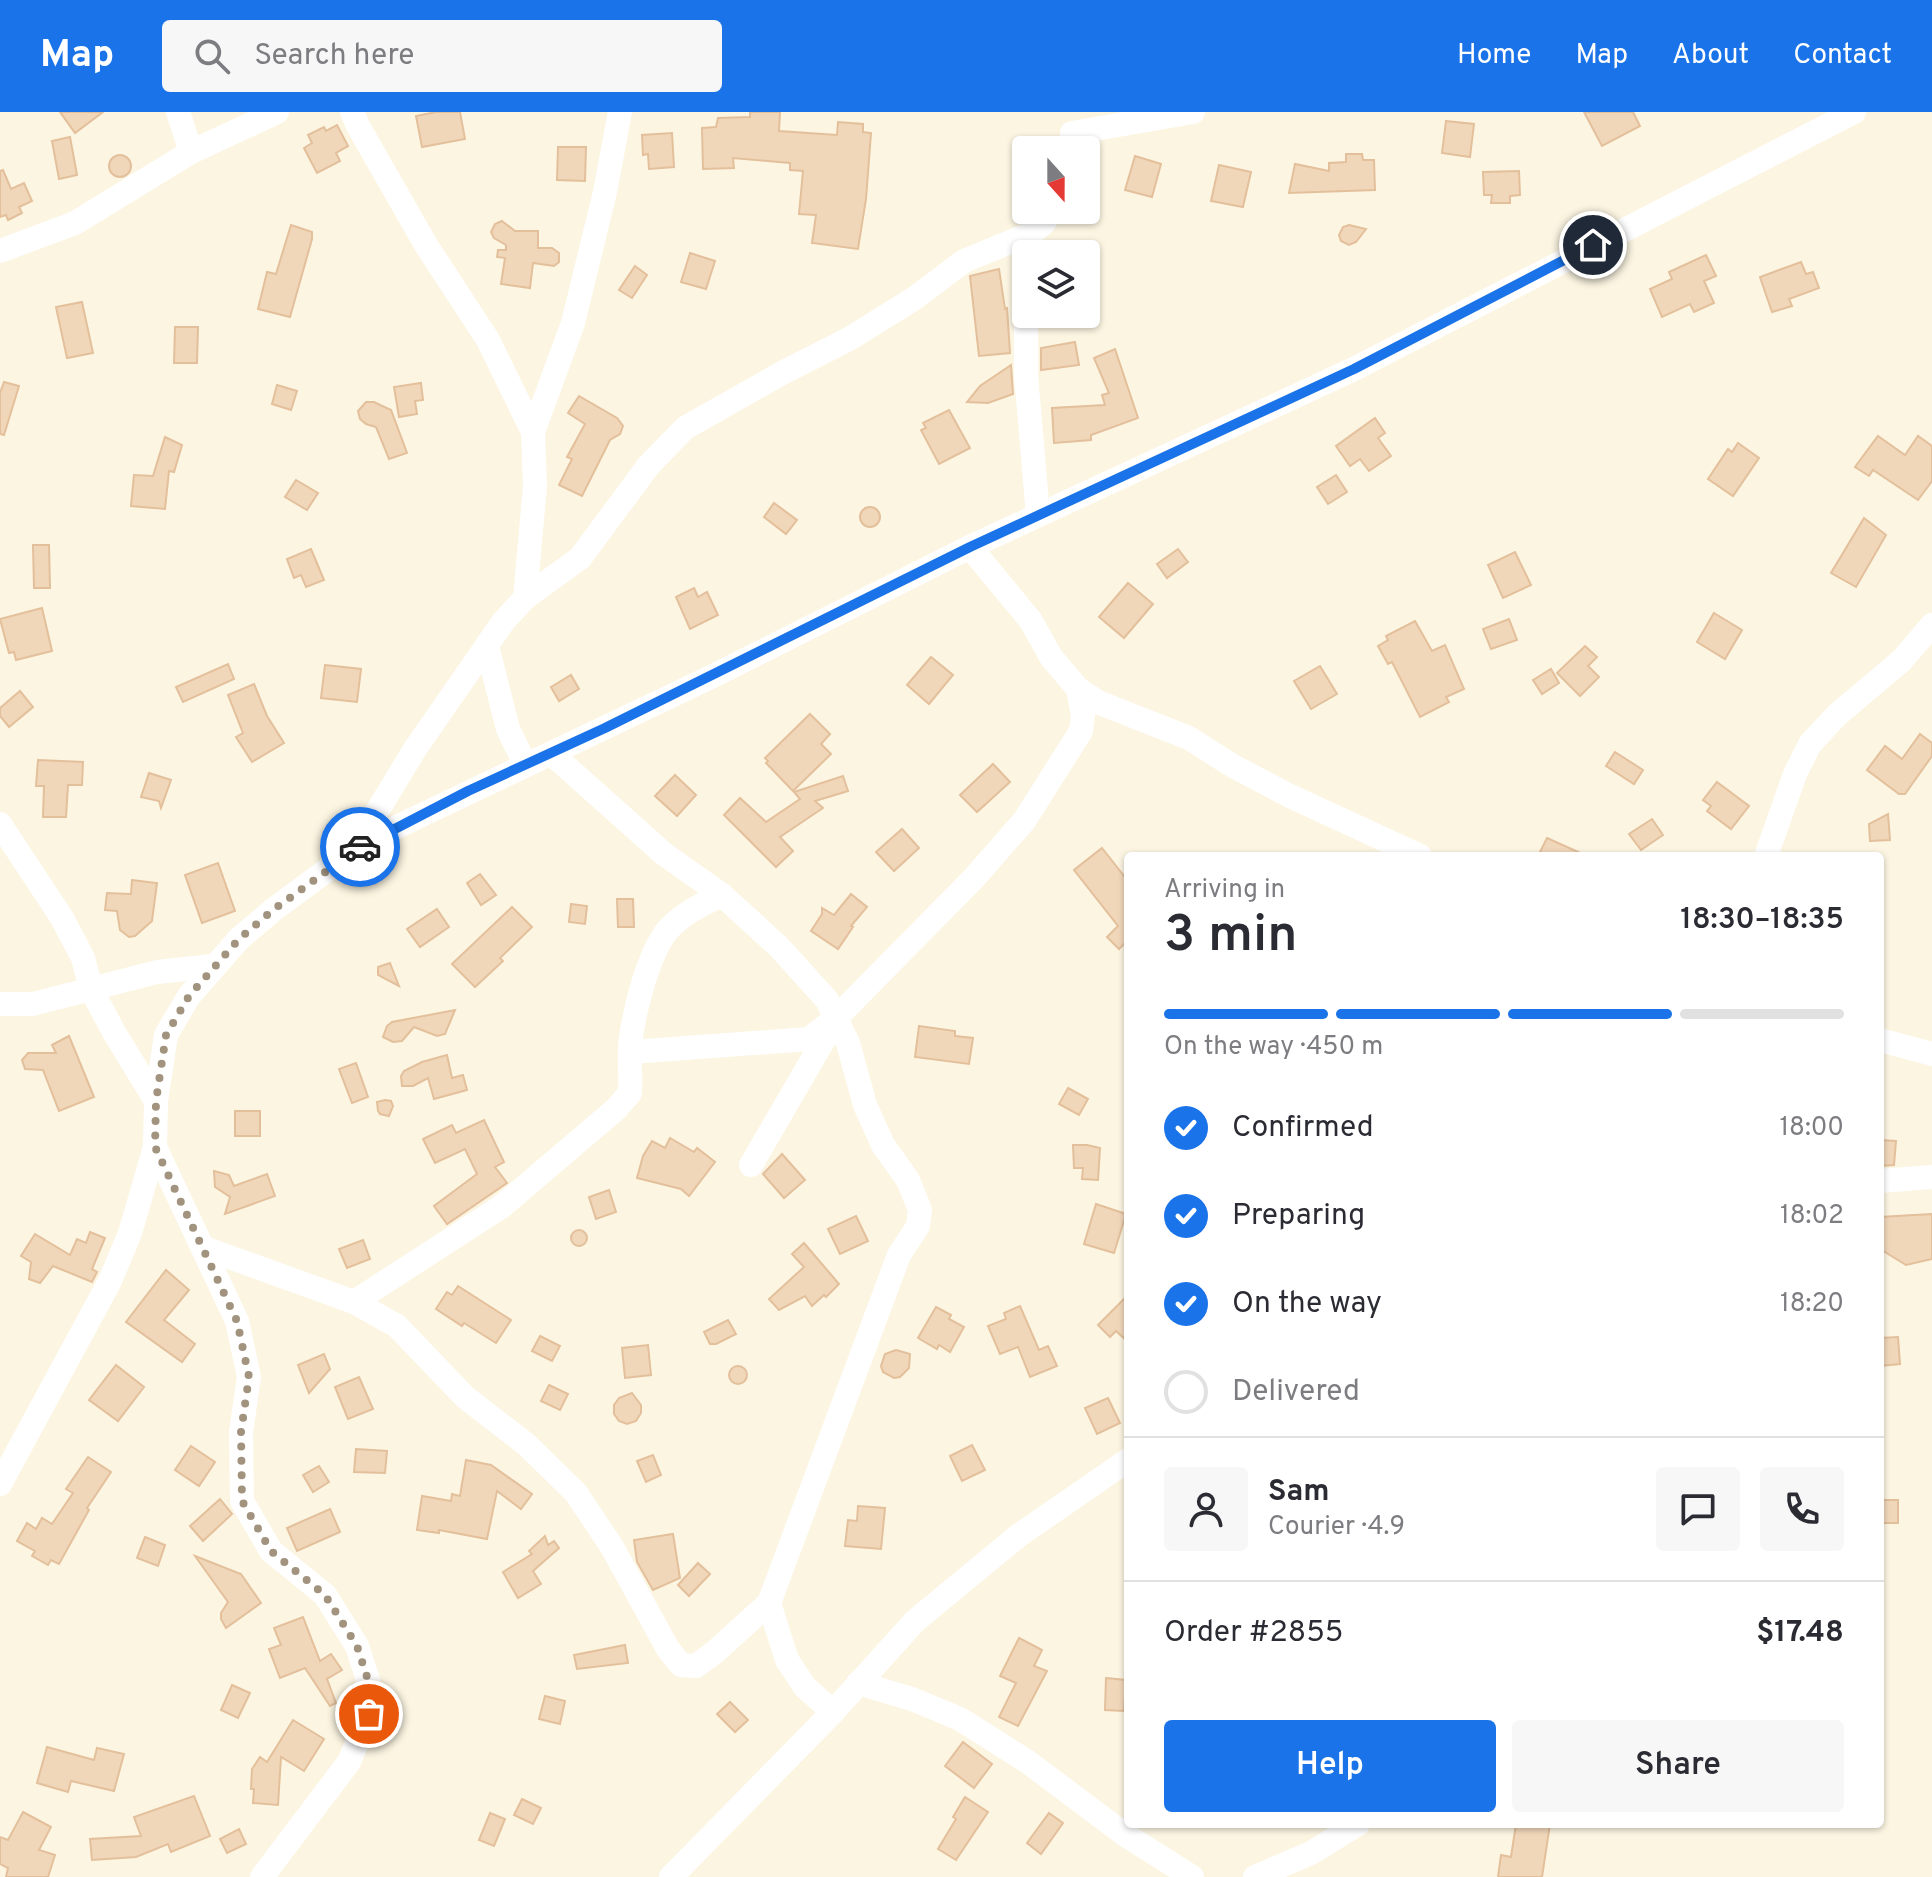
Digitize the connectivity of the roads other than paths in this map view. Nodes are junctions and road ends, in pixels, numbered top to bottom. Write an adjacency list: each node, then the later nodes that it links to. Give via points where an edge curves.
1 (178, 112): 8 (street)
2 (277, 112): 8 (street)
3 (352, 112): 12 (street, via 426,245 488,340)
4 (620, 112): 12 (street, via 573,323)
5 (1193, 112): 7 (street)
6 (1854, 112): 13 (street, via 1354,369)
7 (1072, 132)
8 (191, 152): 10 (street, via 75,223)
9 (1012, 249): 15 (street, via 964,261 849,339 685,428 649,465 580,558)
10 (0, 251)
11 (1026, 328): 13 (street)
12 (533, 432): 15 (street, via 535,486)
13 (1038, 515): 14 (street)
14 (970, 547): 18 (street); 19 (street)
15 (525, 598): 17 (street)
16 (1932, 625): 24 (street, via 1901,661 1810,744)
17 (487, 646): 20 (street, via 508,729); 22 (street)
18 (1078, 689): 23 (street, via 1189,738 1279,790); 29 (street, via 1081,731 1024,821)
19 (552, 754): 20 (street); 25 (street, via 664,854)
20 (525, 764): 22 (street)
21 (0, 824): 27 (street, via 62,918 83,958)
22 (353, 851): 26 (street, via 273,910)
23 (1411, 852)
24 (1767, 852)
25 (722, 895): 29 (street, via 779,947); 31 (street, via 694,908 666,932 648,970)
26 (213, 966): 27 (street, via 157,972); 33 (street, via 166,1035)
27 (91, 989): 28 (street, via 33,1004); 33 (street)
28 (0, 1004)
29 (837, 1017): 31 (street, via 809,1039); 35 (street); 42 (street, via 871,1118 920,1210)
30 (1884, 1041): 32 (street)
31 (631, 1052): 39 (street, via 630,1093 616,1109 501,1207)
32 (1932, 1054)
33 (156, 1101): 34 (street)
34 (155, 1147): 38 (street); 41 (street, via 110,1281)
35 (751, 1165)
36 (1932, 1177): 37 (street)
37 (1884, 1181)
38 (204, 1248): 39 (street); 46 (street, via 237,1321 249,1377 241,1432 242,1501 271,1551 325,1595 357,1646 368,1680 369,1714 349,1762)
39 (354, 1302): 42 (street, via 397,1326 465,1397 527,1445 576,1493 681,1665 696,1666)
40 (1124, 1463): 43 (street, via 1018,1536 927,1612)
41 (0, 1484)
42 (769, 1603): 44 (street, via 787,1660 805,1687)
43 (858, 1683): 44 (street); 48 (street, via 960,1719)
44 (833, 1712): 47 (street)
45 (1352, 1828): 49 (street)
46 (262, 1877)
47 (671, 1877)
48 (1192, 1877)
49 (1255, 1877)

